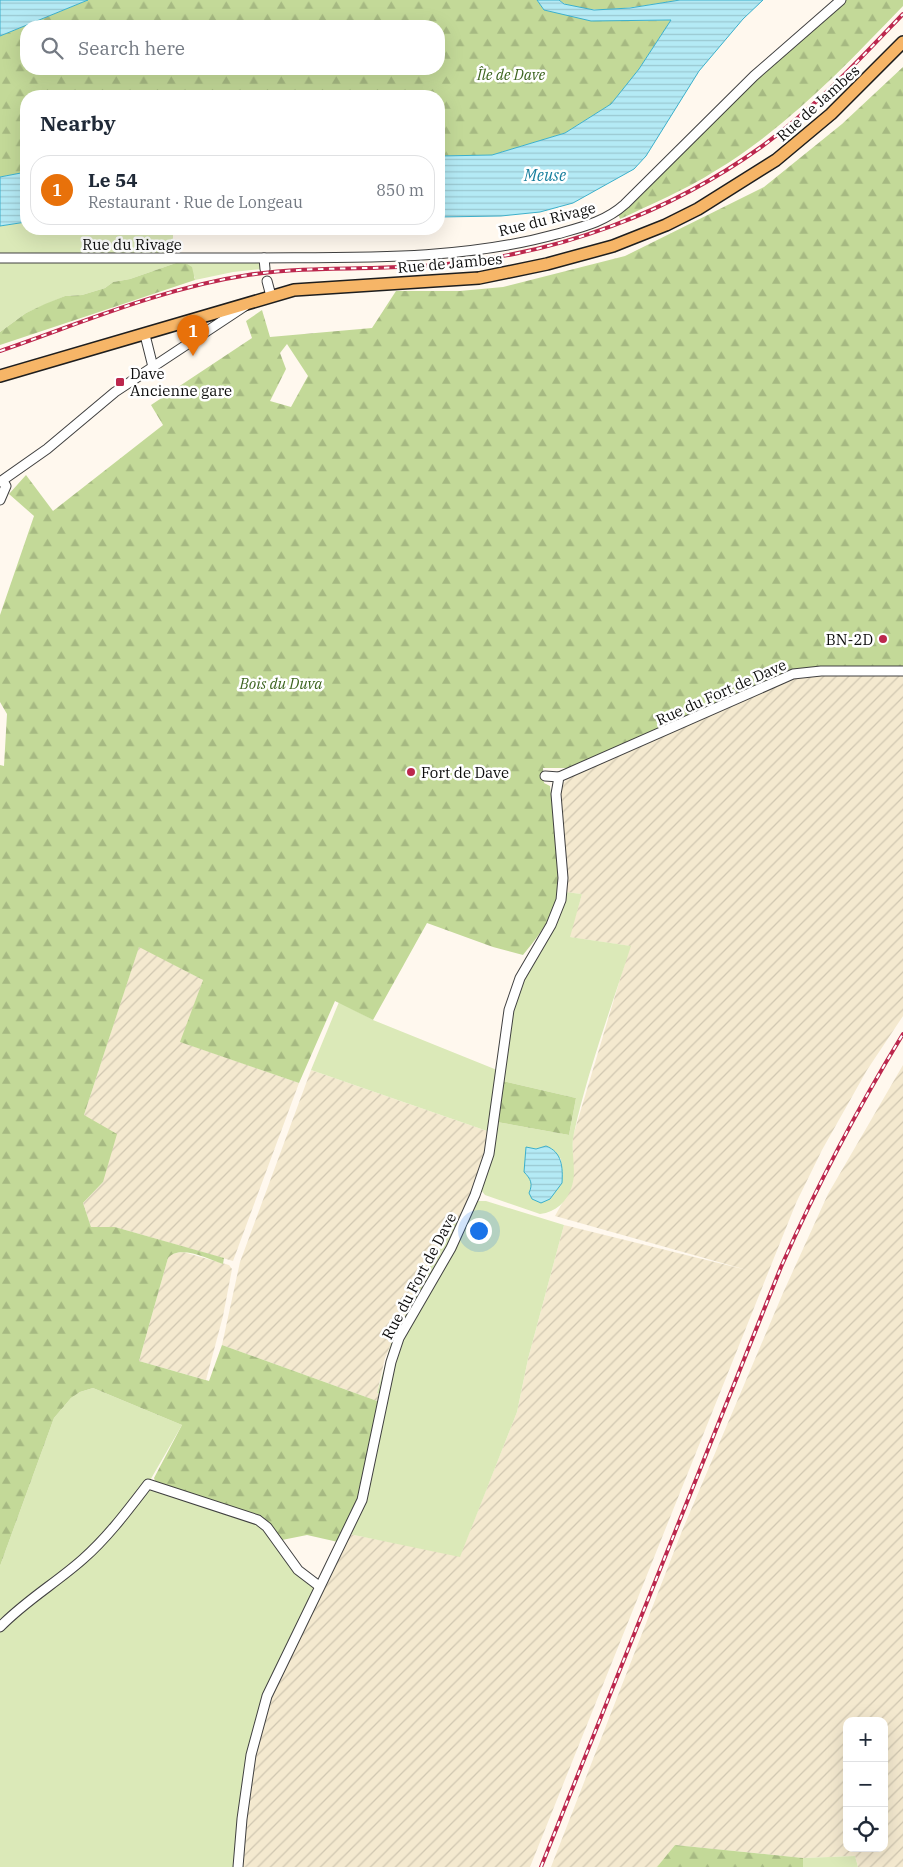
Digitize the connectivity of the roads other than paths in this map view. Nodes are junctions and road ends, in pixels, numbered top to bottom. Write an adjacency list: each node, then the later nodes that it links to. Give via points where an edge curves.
1 (842, 0): 4 (street, Rue du Rivage, via 754,76 625,204 603,220 535,240 460,253)
2 (903, 42): 7 (main road, Rue de Jambes, via 831,114 776,160 698,209 644,234 584,255 479,278 316,287)
3 (0, 258): 4 (street, Rue du Rivage)
4 (264, 258): 5 (street)
5 (265, 269)
6 (267, 281): 7 (street)
7 (271, 296): 8 (main road, Rue de Jambes)
8 (251, 302): 9 (main road, Rue de Jambes); 10 (street)
9 (145, 335): 10 (street); 11 (main road, Rue de Jambes)
10 (153, 367): 12 (street, via 116,392 47,450)
11 (0, 376)
12 (2, 482): 13 (street, via 6,486)
13 (0, 500)
14 (903, 672): 16 (street, Rue du Fort de Dave, via 793,674)
15 (545, 776): 16 (street, Rue du Fort de Dave)
16 (559, 777): 17 (street, Rue du Fort de Dave, via 556,794 563,878 561,900 551,925 520,978 509,1010 489,1154 451,1248 399,1338 362,1500)
17 (319, 1586): 18 (street, via 295,1566 267,1527 258,1520 148,1484 118,1523 83,1559 13,1613); 19 (street, Rue du Fort de Dave, via 267,1696 250,1762)
18 (0, 1627)
19 (238, 1867)

